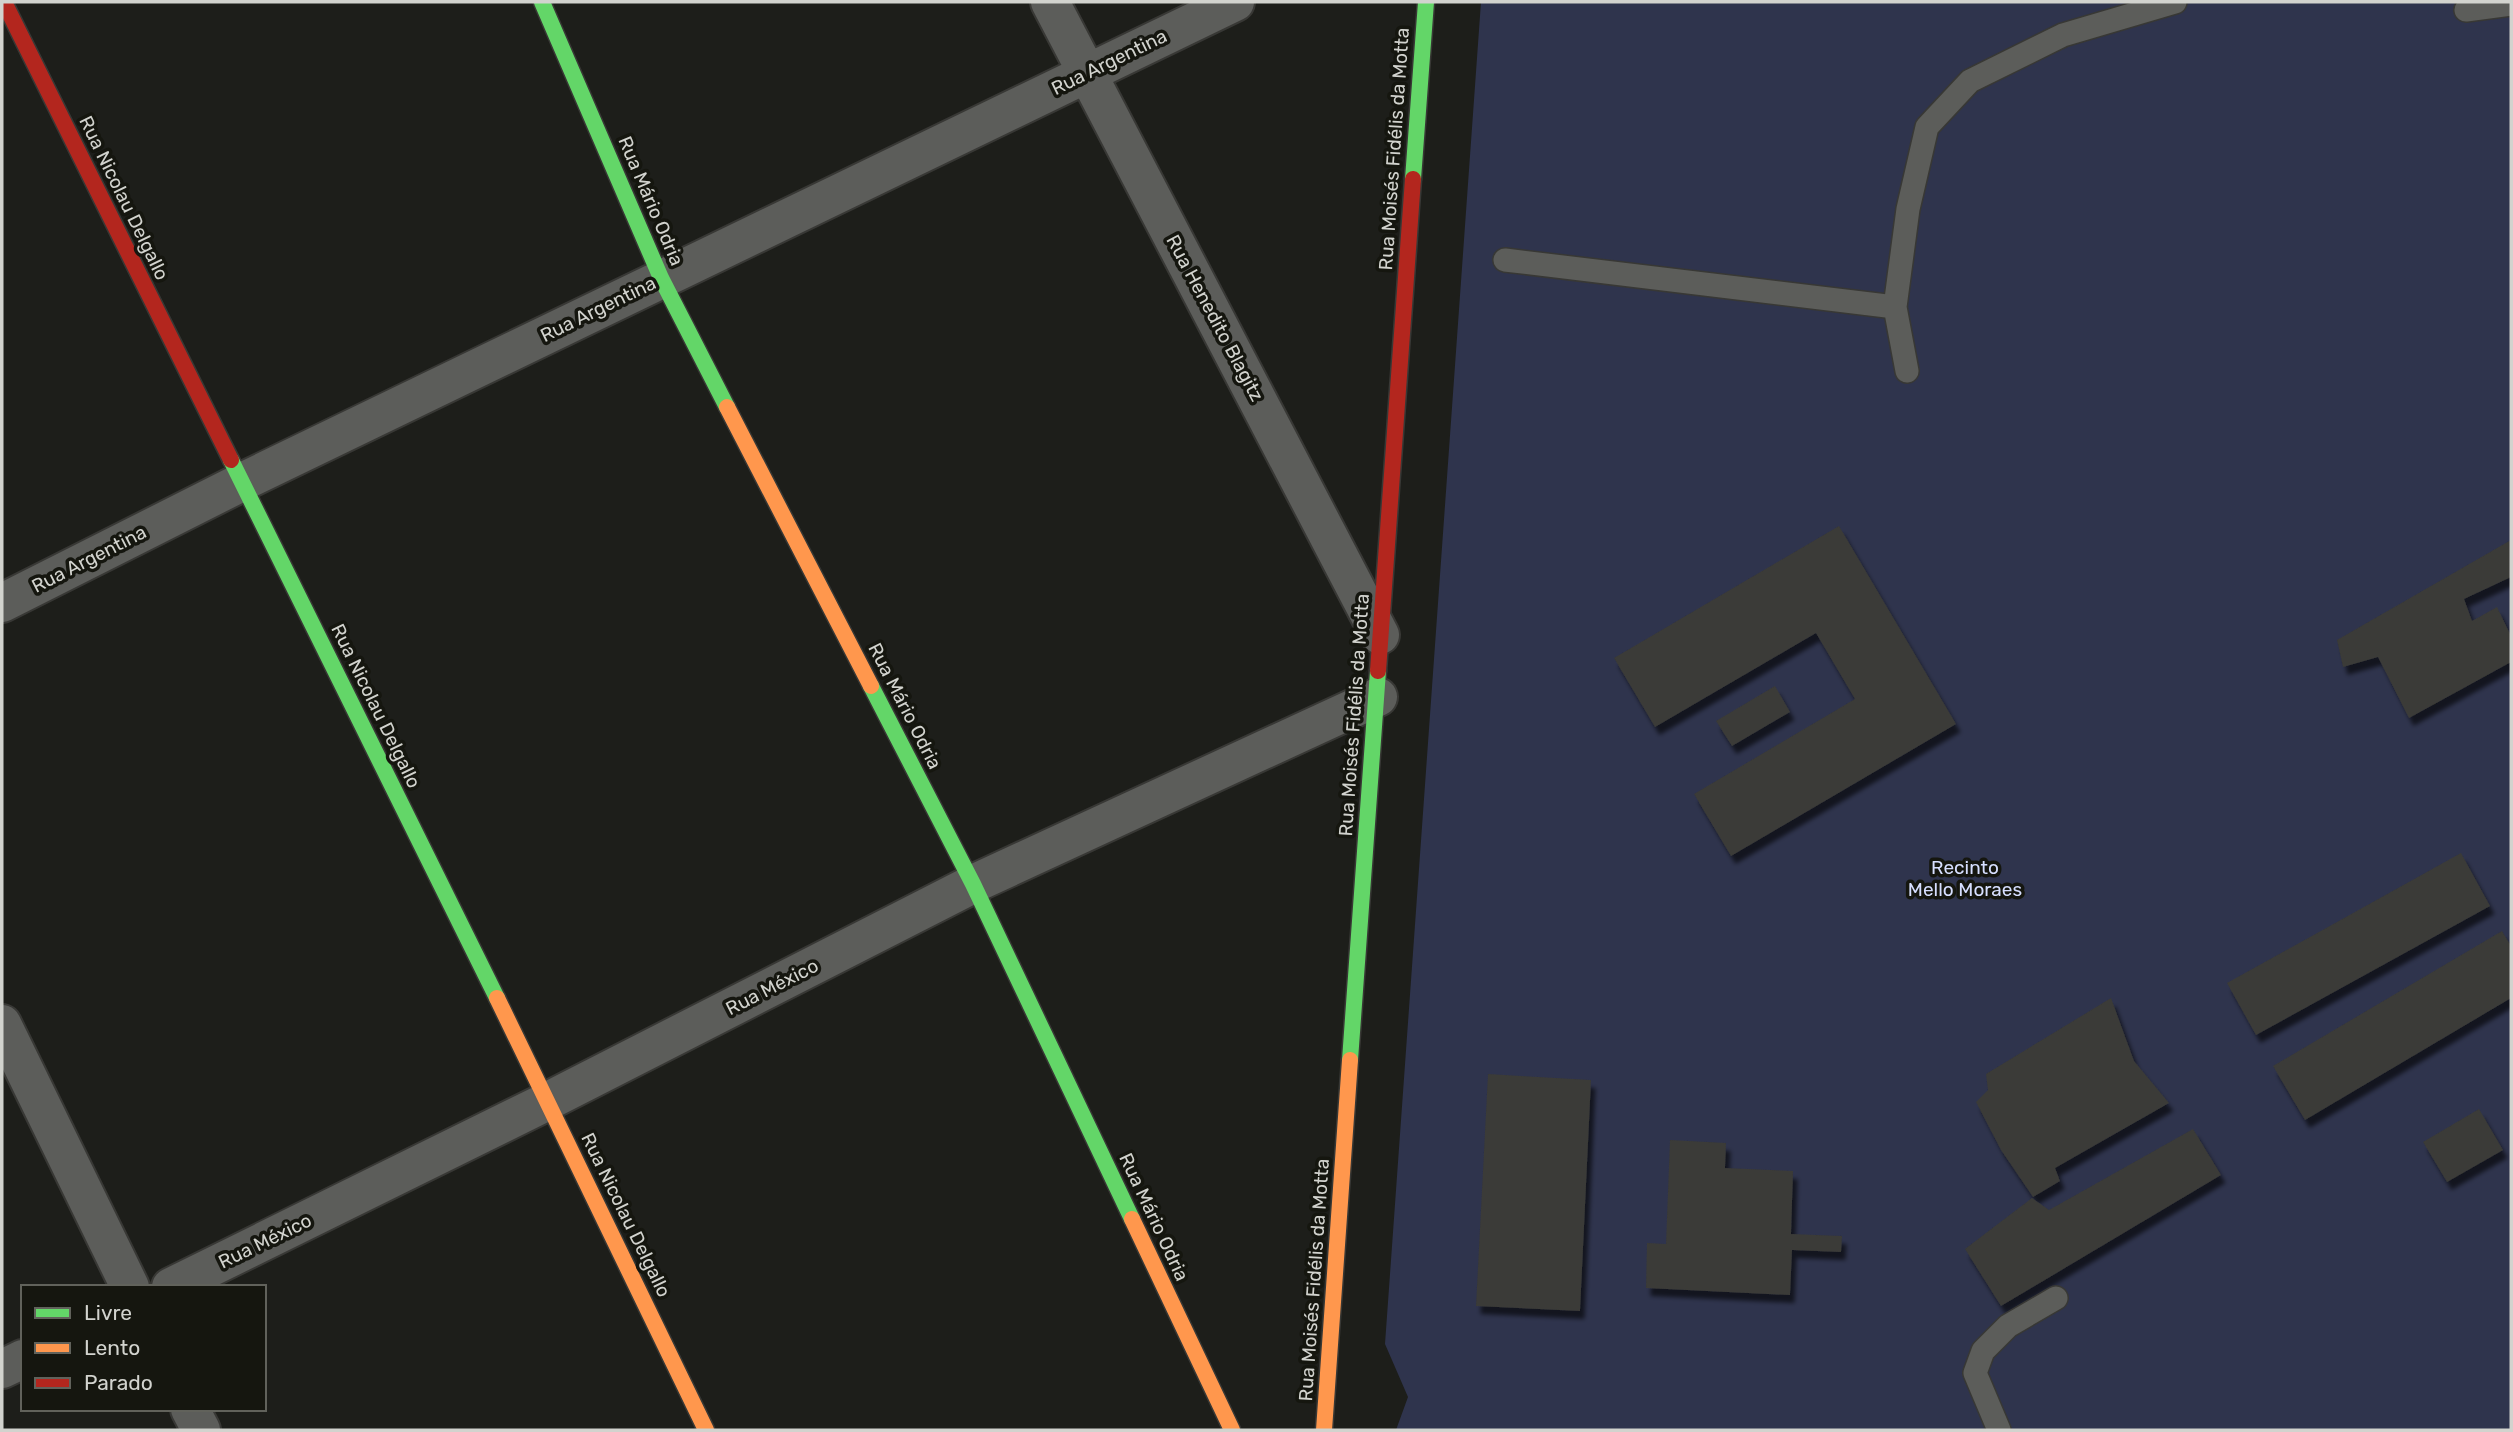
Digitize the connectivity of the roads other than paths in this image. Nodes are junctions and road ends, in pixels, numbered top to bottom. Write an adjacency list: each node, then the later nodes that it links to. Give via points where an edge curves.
1 (4, 2): 14 (street, Rua Nicolau Delgallo)
2 (542, 2): 11 (street, Rua Mário Odria)
3 (1050, 2): 9 (street, Rua Henedito Blagitz)
4 (1235, 2): 9 (street, Rua Argentina)
5 (1426, 2): 16 (street, Rua Moisés Fidélis da Motta)
6 (2175, 2): 12 (lane, via 2063,35 1970,81 1927,127 1908,209)
7 (2511, 4): 8 (lane)
8 (2466, 10)
9 (1086, 73): 11 (street, Rua Argentina); 16 (street, Rua Henedito Blagitz)
10 (1505, 260): 12 (lane)
11 (661, 278): 14 (street, Rua Argentina); 18 (street, Rua Mário Odria)
12 (1895, 307): 13 (lane)
13 (1907, 371)
14 (242, 482): 15 (street, Rua Argentina); 20 (street, Rua Nicolau Delgallo)
15 (2, 603)
16 (1380, 635): 17 (street, Rua Moisés Fidélis da Motta)
17 (1378, 698): 18 (street, Rua México); 30 (street, Rua Moisés Fidélis da Motta)
18 (973, 884): 20 (street, Rua México); 29 (street, Rua Mário Odria)
19 (2, 1024): 21 (street)
20 (548, 1101): 22 (street, Rua México); 28 (street, Rua Nicolau Delgallo)
21 (129, 1285)
22 (175, 1285)
23 (2056, 1298): 31 (lane, via 2008,1326 1983,1352 1976,1373)
24 (21, 1360): 25 (street)
25 (2, 1369)
26 (191, 1411): 27 (street)
27 (201, 1430)
28 (706, 1430)
29 (1231, 1430)
30 (1324, 1430)
31 (1999, 1430)

